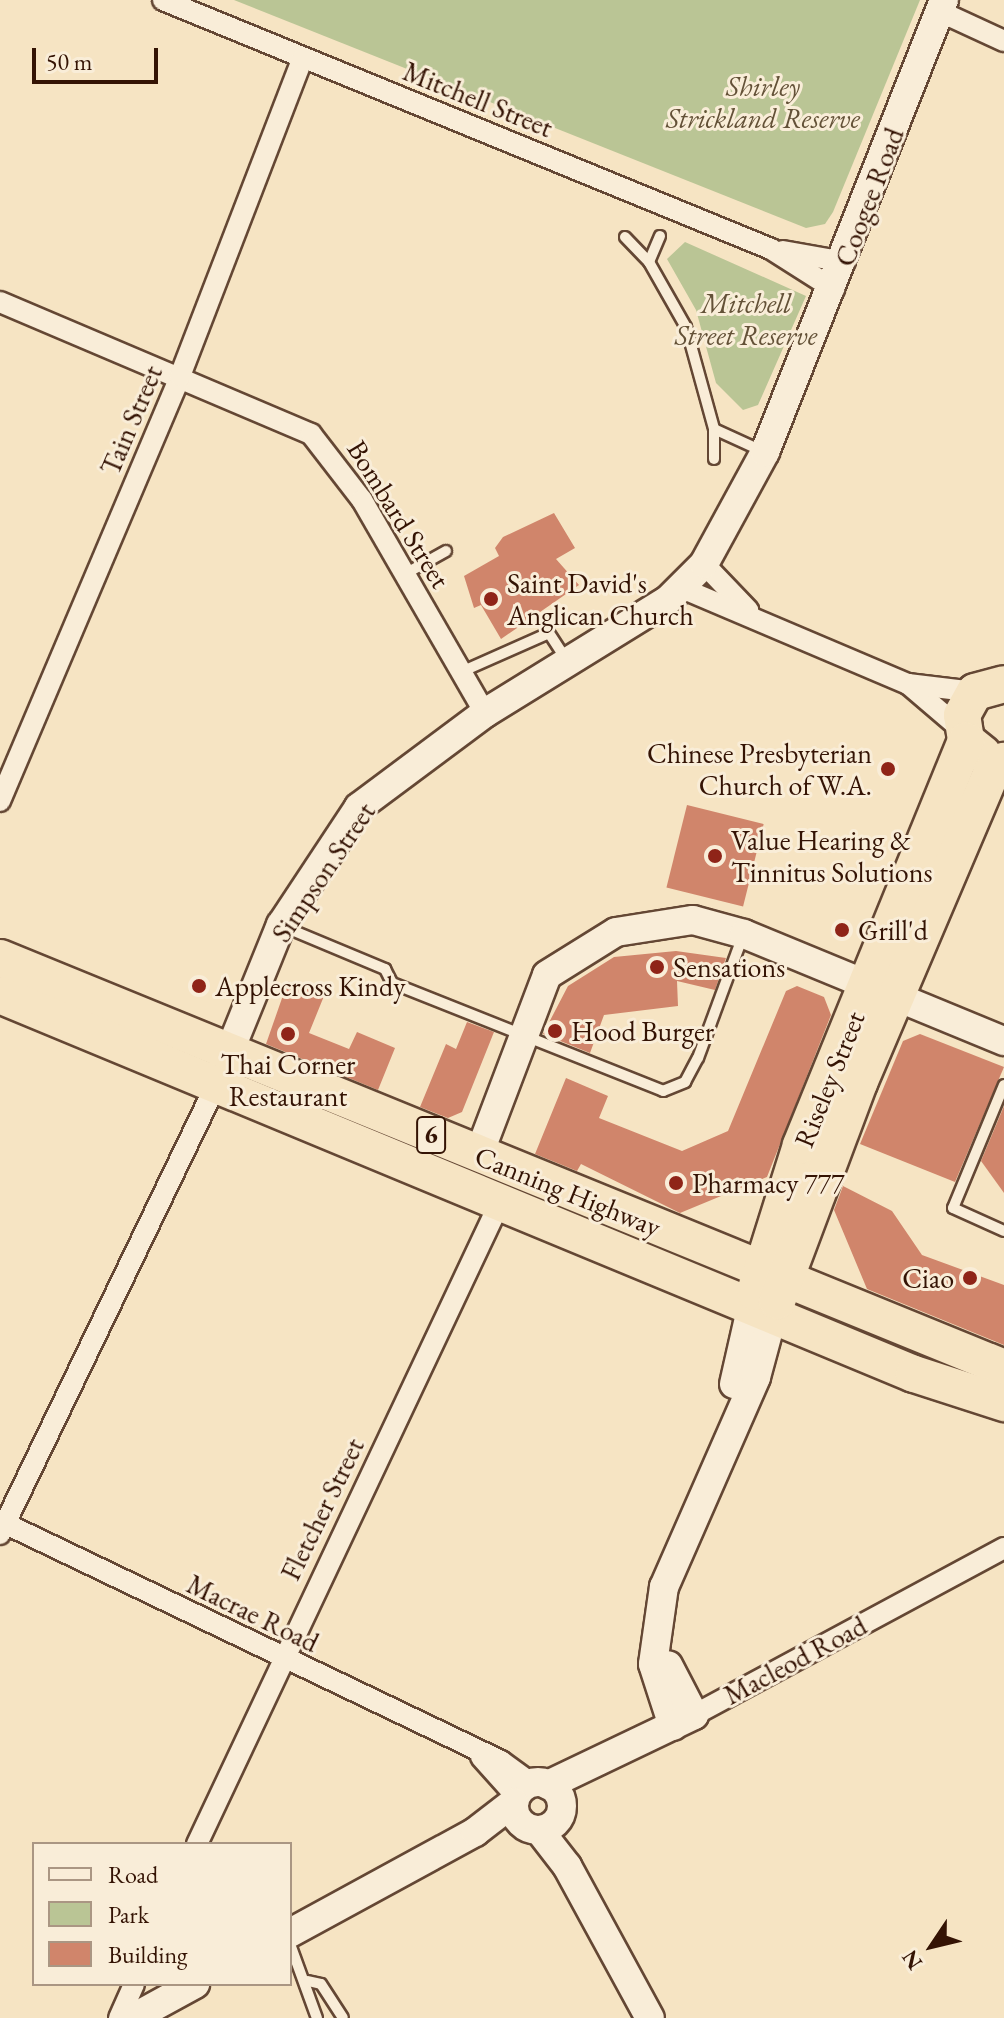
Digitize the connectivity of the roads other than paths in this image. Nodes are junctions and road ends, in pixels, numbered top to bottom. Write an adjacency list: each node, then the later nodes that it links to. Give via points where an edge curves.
1 (176, 2): 4 (street, Mitchell Street)
2 (942, 6): 3 (street); 9 (street, Coogee Road)
3 (1004, 41)
4 (303, 58): 7 (street, Mitchell Street); 12 (street, Tain Street)
5 (660, 236): 8 (lane)
6 (625, 237): 8 (lane)
7 (771, 249): 9 (street, Mitchell Street); 10 (street, Mitchell Street)
8 (649, 262): 13 (lane, via 686,327)
9 (845, 262): 10 (street, Coogee Road)
10 (834, 289): 14 (street, Coogee Road)
11 (0, 302): 12 (street, Bombard Street)
12 (180, 376): 18 (street, Bombard Street, via 311,434 338,463); 28 (street, Tain Street)
13 (714, 429): 14 (lane); 15 (lane)
14 (765, 452): 17 (street, Coogee Road)
15 (714, 459)
16 (446, 551): 18 (lane)
17 (704, 564): 19 (street, Simpson Street); 20 (street)
18 (405, 574): 22 (street, Bombard Street)
19 (684, 589): 20 (street); 21 (street, Simpson Street)
20 (752, 616): 24 (street)
21 (568, 663): 22 (lane, via 549,633); 25 (street, Simpson Street)
22 (461, 672): 25 (street, Bombard Street)
23 (994, 680): 24 (street); 26 (highway, Riseley Street, via 962,715)
24 (908, 684): 26 (street)
25 (485, 713): 29 (street, Simpson Street, via 359,807)
26 (965, 736): 27 (highway, Riseley Street, via 978,752); 32 (highway, Riseley Street)
27 (1004, 759): 32 (highway, Riseley Street, via 991,773)
28 (0, 801)
29 (281, 925): 34 (lane, via 385,969 392,983); 36 (street, Simpson Street)
30 (744, 934): 32 (street); 34 (street, via 693,920 616,932 547,975); 34 (lane, via 685,1082 663,1091)
31 (0, 958): 36 (highway, Canning Highway / 6)
32 (882, 990): 35 (street); 40 (highway, Riseley Street)
33 (0, 995): 36 (highway, Canning Highway / 6)
34 (522, 1033): 38 (street)
35 (1004, 1041)
36 (222, 1068): 38 (highway, Canning Highway / 6); 39 (highway, Canning Highway / 6); 48 (street, Simpson Street)
37 (1004, 1085): 41 (lane, via 953,1208)
38 (479, 1154): 42 (highway, Canning Highway / 6)
39 (501, 1200): 45 (highway, Canning Highway / 6); 50 (street, Fletcher Street)
40 (788, 1222): 42 (highway); 43 (highway, Riseley Street); 44 (highway)
41 (1004, 1231)
42 (677, 1236): 43 (highway, Canning Highway / 6)
43 (770, 1274): 44 (highway, Canning Highway / 6); 45 (highway, Riseley Street)
44 (830, 1299): 46 (highway, Canning Highway / 6)
45 (763, 1310): 47 (highway, Canning Highway / 6); 51 (street, Riseley Street, via 728,1428 664,1587 656,1653)
46 (1004, 1368)
47 (1004, 1403)
48 (2, 1526): 50 (street, Macrae Road)
49 (1004, 1548): 51 (street, Macleod Road)
50 (281, 1658): 52 (street, Macrae Road, via 481,1757); 53 (street, Fletcher Street)
51 (684, 1720): 52 (street, Macleod Road, via 586,1772)
52 (536, 1806): 54 (street, Macleod Road, via 475,1832); 63 (street)
53 (198, 1842)
54 (292, 1932)
55 (292, 1948): 56 (lane)
56 (308, 1981): 61 (lane); 62 (lane, via 321,1984)
57 (133, 1986): 59 (street)
58 (191, 1986): 60 (street)
59 (119, 2018)
60 (133, 2018)
61 (317, 2018)
62 (343, 2018)
63 (650, 2018)

